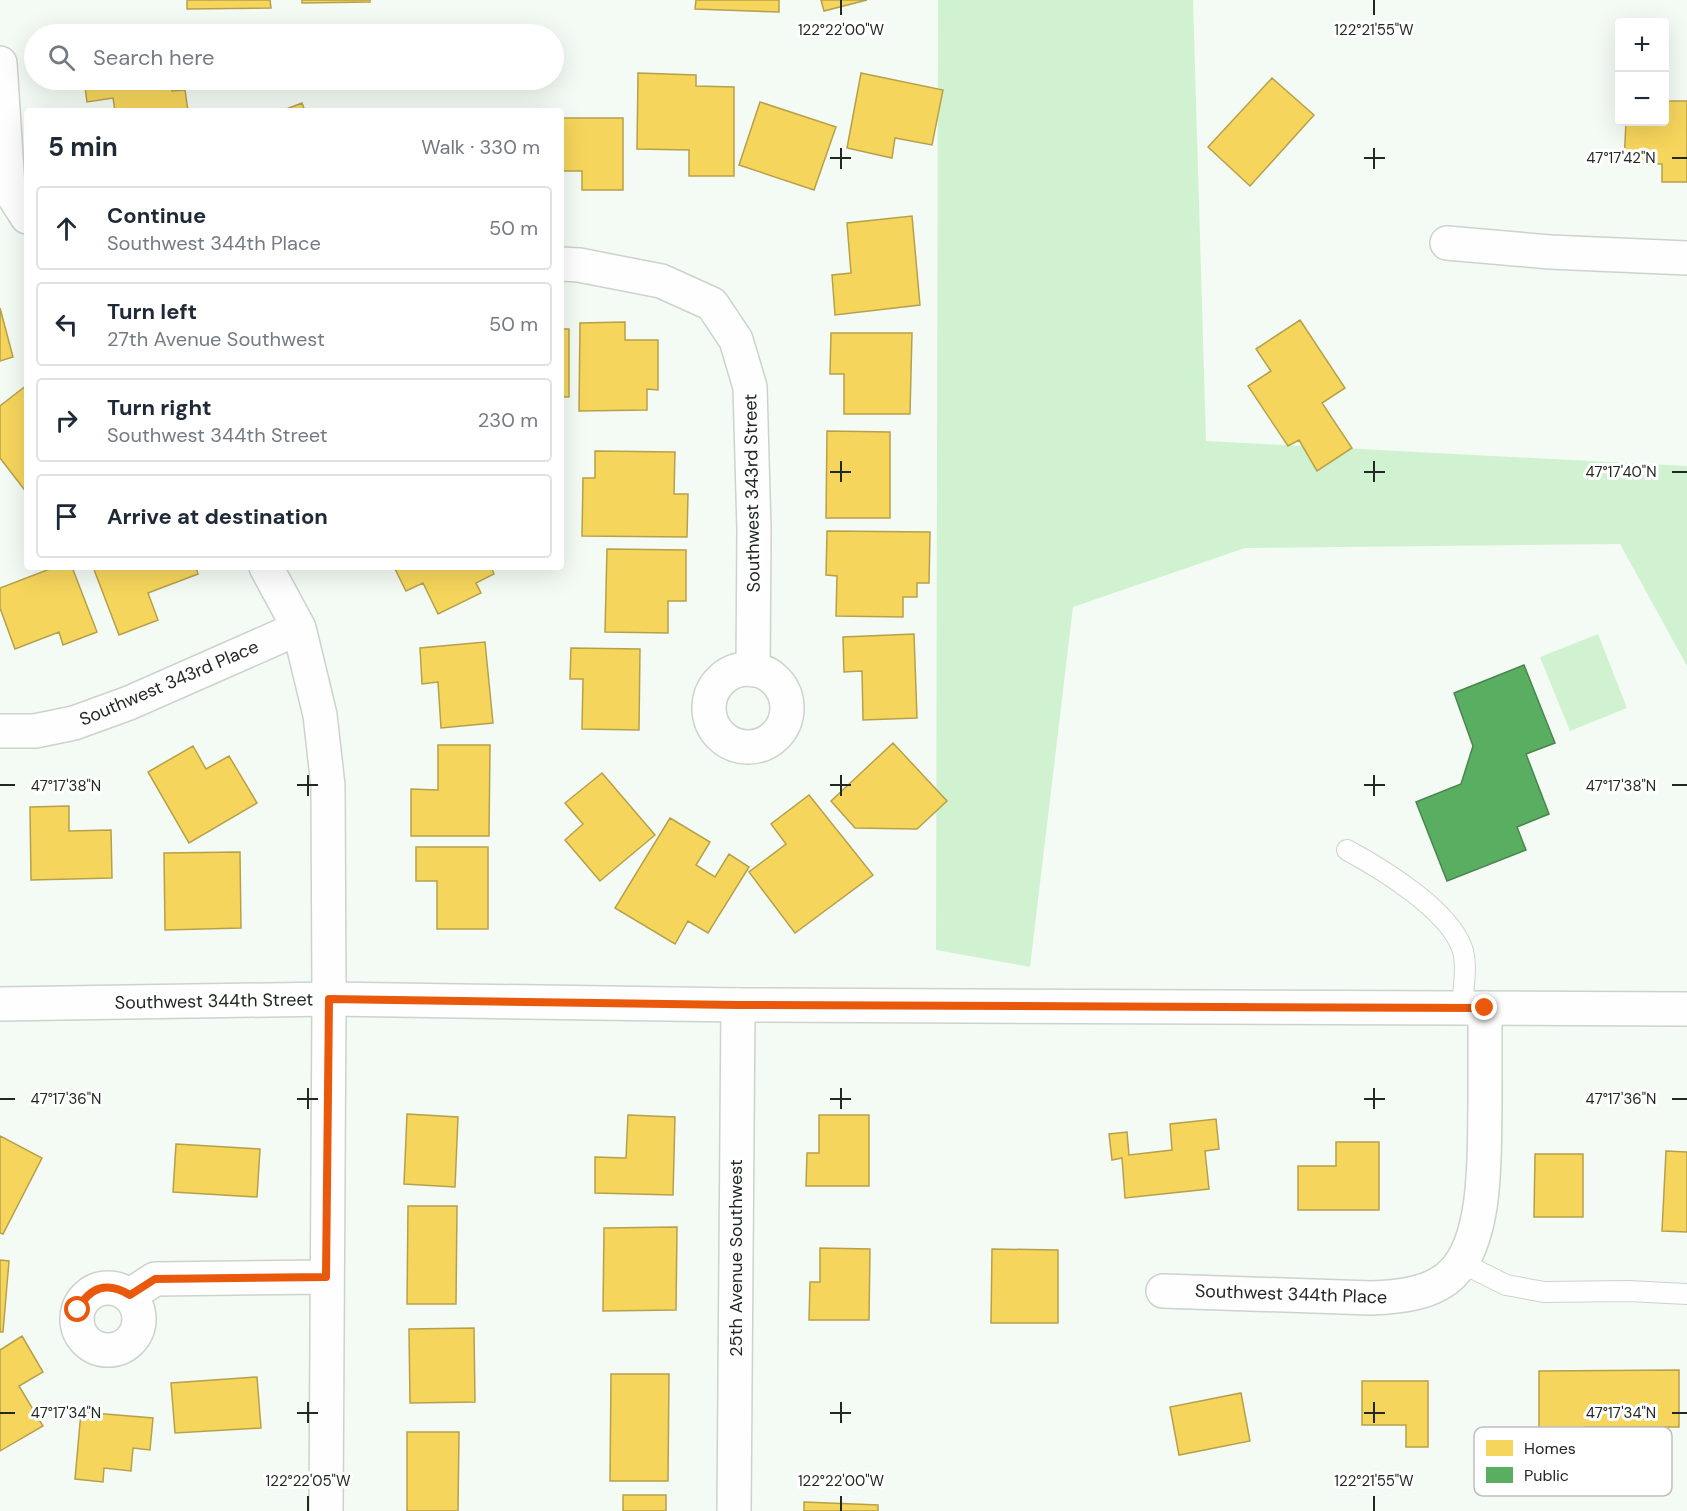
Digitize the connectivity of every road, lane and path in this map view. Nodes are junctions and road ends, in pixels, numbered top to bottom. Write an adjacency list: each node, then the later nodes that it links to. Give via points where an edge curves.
1 (0, 63): 2 (street)
2 (4, 188): 3 (street)
3 (24, 214)
4 (1447, 243): 5 (street)
5 (1687, 258)
6 (564, 264): 9 (street, Southwest 343rd Street, via 661,281 712,304 736,340 750,387)
7 (268, 570): 8 (street)
8 (299, 628): 10 (street, Southwest 343rd Place, via 129,704 74,723 35,731); 12 (street, via 320,715 328,786)
9 (753, 670)
10 (0, 731)
11 (1347, 850): 15 (lane, via 1415,894 1450,925 1462,949)
12 (329, 999): 13 (street, Southwest 344th Street); 14 (street, Southwest 344th Street); 18 (street)
13 (0, 1004)
14 (738, 1005): 15 (street, Southwest 344th Street); 23 (street, 25th Avenue Southwest)
15 (1474, 1008): 16 (street, Southwest 344th Street); 17 (street, via 1484,1169 1473,1236)
16 (1687, 1010)
17 (1456, 1269): 19 (street, Southwest 344th Place, via 1431,1287 1398,1297); 20 (lane, via 1544,1292)
18 (326, 1277): 21 (street, via 155,1279); 22 (street)
19 (1163, 1291)
20 (1687, 1294)
21 (130, 1295)
22 (326, 1511)
23 (734, 1511)

